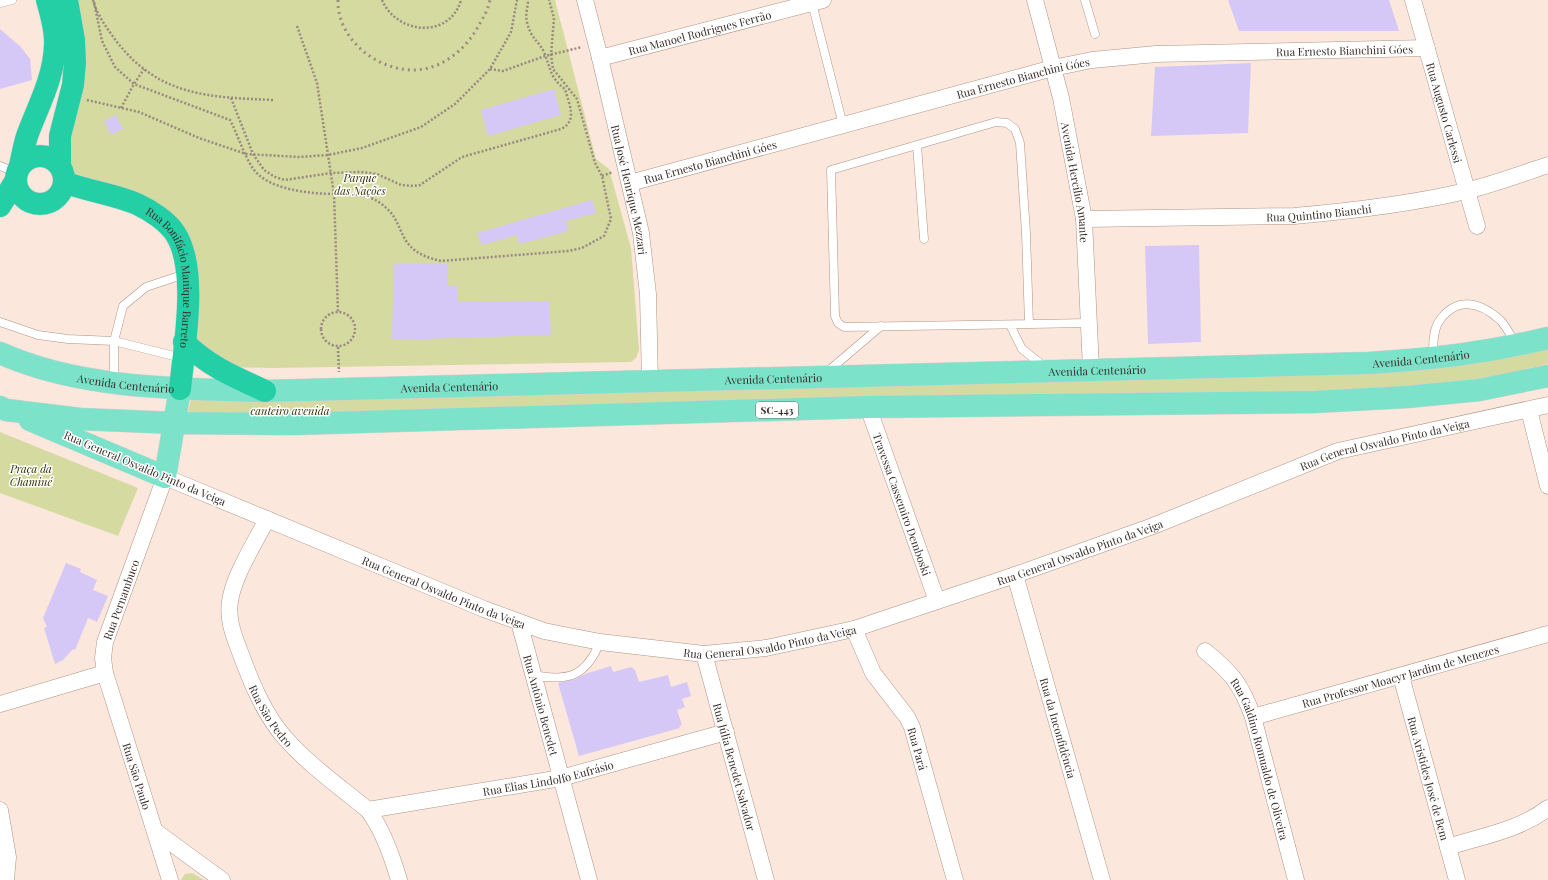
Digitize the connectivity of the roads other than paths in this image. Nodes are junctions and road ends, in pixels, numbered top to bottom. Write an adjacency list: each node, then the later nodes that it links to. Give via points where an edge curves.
1 (12, 0): 9 (lane)
2 (47, 0): 17 (highway, via 56,44 53,68)
3 (67, 0): 18 (highway, via 74,40 74,70 60,136)
4 (584, 0): 12 (street, Rua José Henrique Mezzari)
5 (1035, 0): 13 (street, Avenida Hercílio Amante)
6 (1085, 0): 10 (lane)
7 (1413, 0): 11 (street, Rua Augusto Carlessi)
8 (817, 1): 12 (street, Rua Manoel Rodrigues Ferrão); 14 (lane)
9 (0, 4)
10 (1095, 34)
11 (1427, 48): 13 (street, Rua Ernesto Bianchini Góes, via 1156,54 1092,60); 20 (street, Rua Augusto Carlessi)
12 (598, 51): 19 (street, Rua José Henrique Mezzari)
13 (1053, 68): 14 (street, Rua Ernesto Bianchini Góes); 22 (street, Avenida Hercílio Amante, via 1068,128)
14 (843, 125): 19 (street, Rua Ernesto Bianchini Góes)
15 (917, 145): 24 (lane); 28 (lane, via 996,122 1007,123 1015,129 1020,143); 30 (lane, via 831,170 835,316 838,323 844,326)
16 (1548, 166): 20 (street, Rua Quintino Bianchi)
17 (13, 171): 18 (highway, via 26,161 40,156 48,157); 18 (highway, via 21,195 35,204 44,204 55,199 62,189); 21 (highway)
18 (62, 174): 25 (highway, Rua Bonifácio Manique Barreto, via 136,203 154,213 175,232 185,256)
19 (630, 183): 42 (street, Rua José Henrique Mezzari, via 645,261)
20 (1467, 191): 22 (street, Rua Quintino Bianchi, via 1294,216); 23 (street, Rua Augusto Carlessi)
21 (0, 206)
22 (1084, 219): 27 (street, Avenida Hercílio Amante)
23 (1477, 226)
24 (924, 239)
25 (188, 273): 32 (lane, via 146,287 123,306); 34 (highway, Rua Bonifácio Manique Barreto)
26 (0, 322): 32 (lane, via 38,335)
27 (1089, 323): 28 (lane); 37 (street, Avenida Hercílio Amante)
28 (1029, 324): 29 (lane)
29 (1010, 325): 30 (lane); 38 (lane, via 1022,349)
30 (881, 326): 40 (lane)
31 (1548, 338): 33 (main road, Avenida Centenário)
32 (114, 341): 34 (lane); 41 (lane)
33 (1517, 346): 36 (main road, Avenida Centenário); 36 (lane, via 1501,321 1491,312 1479,305 1464,304 1451,308 1438,324)
34 (184, 350): 43 (highway, Rua Bonifácio Manique Barreto); 44 (highway)
35 (0, 354): 41 (main road, Avenida Centenário, via 82,378)
36 (1433, 359): 37 (main road, Avenida Centenário, via 1369,363)
37 (1091, 369): 38 (main road, Avenida Centenário)
38 (1050, 371): 40 (main road, Avenida Centenário)
39 (1548, 376): 46 (main road, SC-443, via 1479,390 1314,402)
40 (821, 377): 42 (main road, Avenida Centenário)
41 (114, 382): 43 (main road, Avenida Centenário)
42 (650, 383): 44 (main road, Avenida Centenário)
43 (180, 388): 44 (main road, Avenida Centenário); 49 (main road, Rua Pernambuco)
44 (265, 391)
45 (1548, 405): 48 (street, Rua General Osvaldo Pinto da Veiga)
46 (868, 407): 49 (main road, SC-443, via 294,424); 54 (street, Travessa Cassemiro Demboski)
47 (2, 409): 49 (main road, SC-443, via 80,419); 50 (main road, Rua General Osvaldo Pinto da Veiga)
48 (1529, 410): 51 (street); 53 (street, Rua General Osvaldo Pinto da Veiga, via 1338,451 1166,522)
49 (175, 423): 50 (main road, Rua Pernambuco)
50 (165, 477): 52 (street, Rua General Osvaldo Pinto da Veiga); 61 (street, Rua Pernambuco, via 104,642)
51 (1548, 486)
52 (267, 519): 55 (street, Rua General Osvaldo Pinto da Veiga); 70 (street, Rua São Pedro, via 231,596 229,610 234,638 260,699 271,720 285,738)
53 (1016, 575): 54 (street, Rua General Osvaldo Pinto da Veiga); 80 (street, Rua da Inconfidência)
54 (937, 601): 56 (street, Rua General Osvaldo Pinto da Veiga)
55 (519, 622): 58 (street, Rua General Osvaldo Pinto da Veiga, via 562,636); 62 (street, Rua Antônio Benedet)
56 (854, 629): 60 (street, Rua General Osvaldo Pinto da Veiga, via 766,648); 79 (street, Rua Pará, via 873,672 912,727)
57 (1548, 634): 63 (street, Rua Professor Moacyr Jardim de Menezes)
58 (600, 642): 60 (street, Rua General Osvaldo Pinto da Veiga); 62 (lane, via 593,658 579,673 550,678)
59 (1205, 651): 65 (street, Rua Galdino Romualdo de Oliveira, via 1238,682)
60 (704, 654): 66 (street, Rua Júlia Benedet Salvador)
61 (105, 673): 64 (street); 71 (street, Rua São Paulo)
62 (533, 675): 67 (street, Rua Antônio Benedet)
63 (1400, 676): 65 (street, Rua Professor Moacyr Jardim de Menezes); 72 (street, Rua Aristides José de Bem)
64 (0, 704)
65 (1254, 717): 81 (street, Rua Galdino Romualdo de Oliveira)
66 (726, 732): 67 (street, Rua Elias Lindolfo Eufrásio); 78 (street, Rua Júlia Benedet Salvador)
67 (561, 778): 70 (street, Rua Elias Lindolfo Eufrásio); 77 (street, Rua Antônio Benedet)
68 (1548, 808): 72 (street, via 1534,819 1516,827)
69 (0, 810): 73 (street, via 8,857)
70 (368, 810): 76 (street, Rua São Pedro, via 380,829)
71 (154, 831): 74 (street, Rua São Paulo); 75 (street)
72 (1448, 846): 82 (street, Rua Aristides José de Bem)
73 (6, 880)
74 (170, 880)
75 (222, 880)
76 (398, 880)
77 (589, 880)
78 (766, 880)
79 (955, 880)
80 (1102, 880)
81 (1296, 880)
82 (1457, 880)

